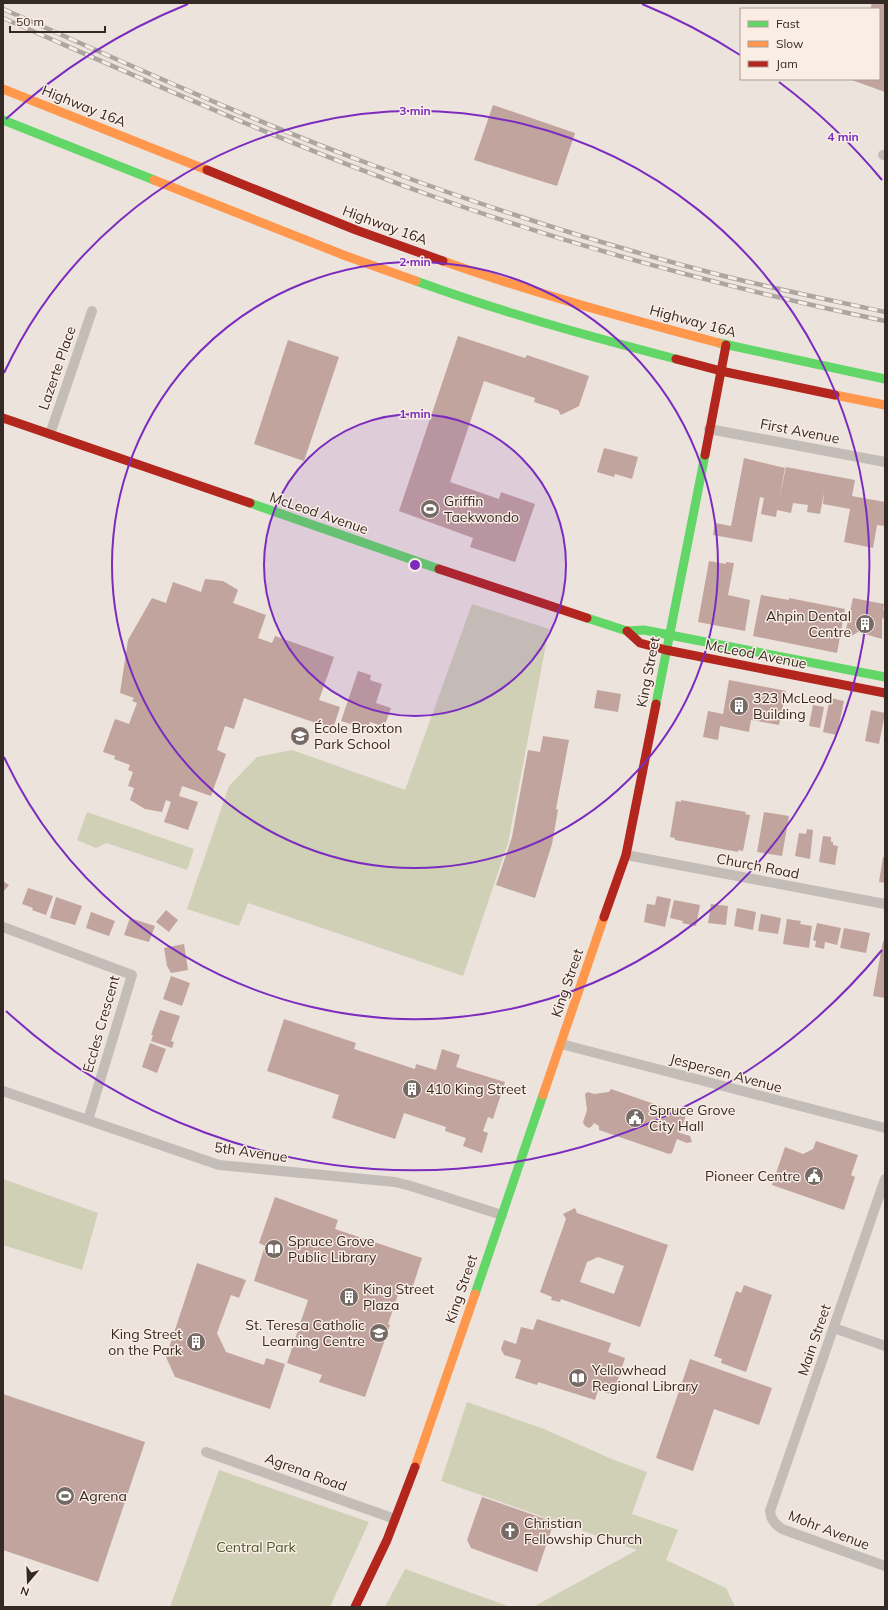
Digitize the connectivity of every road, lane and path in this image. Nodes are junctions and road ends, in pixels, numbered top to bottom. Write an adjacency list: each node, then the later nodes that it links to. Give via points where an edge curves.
1 (3, 89): 4 (street, Highway 16A, via 370,235 541,293)
2 (3, 120): 5 (street, via 353,259 469,300 595,338)
3 (92, 311): 10 (street, Lazerte Place)
4 (726, 345): 5 (street, King Street); 6 (street, Highway 16A)
5 (721, 371): 7 (street); 9 (street, King Street)
6 (885, 379)
7 (885, 405)
8 (3, 418): 10 (street, McLeod Avenue)
9 (709, 429): 11 (street, First Avenue); 13 (street, King Street)
10 (50, 434): 12 (street, McLeod Avenue)
11 (885, 462)
12 (627, 631): 13 (street, McLeod Avenue, via 644,630); 14 (street, McLeod Avenue, via 640,643)
13 (669, 636): 14 (street, King Street); 15 (street, McLeod Avenue)
14 (666, 650): 16 (street, McLeod Avenue); 17 (street, King Street)
15 (885, 677)
16 (885, 693)
17 (626, 855): 18 (street, Church Road); 20 (street, King Street)
18 (885, 904)
19 (3, 927): 22 (street, Eccles Crescent, via 132,975)
20 (561, 1044): 23 (street, Jespersen Avenue); 25 (street, King Street)
21 (3, 1091): 22 (street, 5th Avenue)
22 (88, 1120): 25 (street, 5th Avenue, via 219,1165 395,1182)
23 (885, 1128)
24 (885, 1178): 26 (street, Main Street)
25 (502, 1215): 30 (street, King Street)
26 (834, 1328): 27 (street); 29 (street, Main Street)
27 (885, 1346)
28 (206, 1452): 30 (street, Agrena Road)
29 (770, 1511): 31 (street, Mohr Avenue, via 774,1522 782,1529)
30 (396, 1519): 32 (street, King Street)
31 (885, 1566)
32 (355, 1607)

